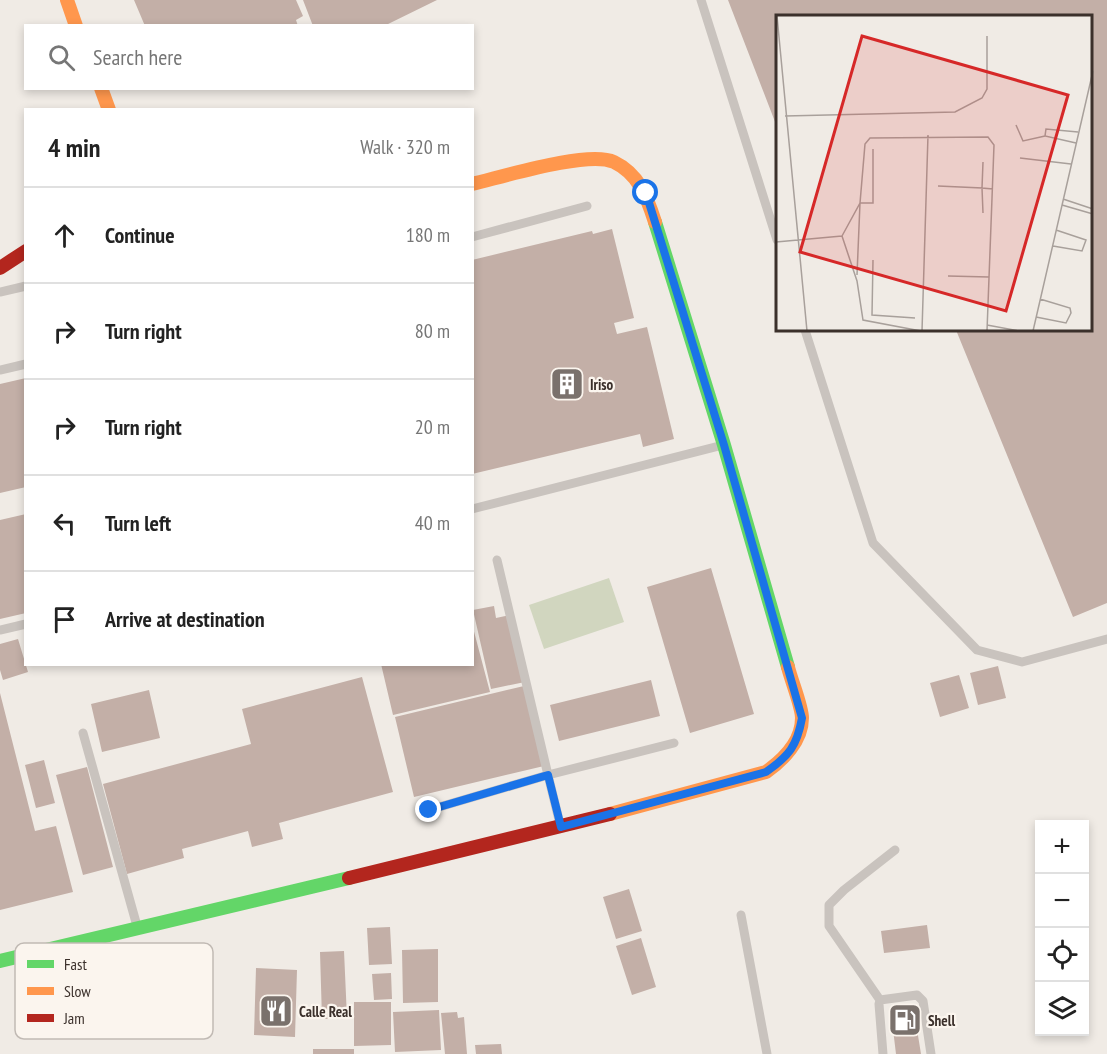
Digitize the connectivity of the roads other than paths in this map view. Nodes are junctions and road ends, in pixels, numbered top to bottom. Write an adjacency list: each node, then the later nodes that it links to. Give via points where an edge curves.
1 (67, 0): 3 (street)
2 (701, 0): 9 (lane)
3 (75, 24)
4 (102, 90): 5 (street)
5 (108, 108)
6 (474, 184): 17 (street, via 597,158 620,165 634,176 646,193)
7 (587, 206): 8 (lane)
8 (474, 236)
9 (776, 237)
10 (24, 252): 11 (street)
11 (0, 268)
12 (24, 286): 13 (lane)
13 (0, 292)
14 (806, 332): 22 (lane, via 873,543 977,650 1022,662)
15 (24, 364): 16 (lane)
16 (0, 370)
17 (724, 445): 18 (lane); 27 (street, via 802,718 791,752 766,772)
18 (474, 508)
19 (497, 560): 25 (lane)
20 (24, 624): 21 (lane)
21 (0, 630)
22 (1107, 639)
23 (83, 733): 30 (lane)
24 (674, 743): 25 (lane)
25 (548, 775): 26 (lane); 27 (lane)
26 (429, 810)
27 (561, 827): 30 (street)
28 (895, 850): 34 (lane, via 829,905 829,926)
29 (741, 915): 35 (lane)
30 (138, 928): 31 (street)
31 (75, 943)
32 (15, 957): 33 (street)
33 (0, 961)
34 (880, 1000): 36 (lane); 37 (lane, via 917,995 923,1001)
35 (767, 1054)
36 (883, 1054)
37 (931, 1054)

